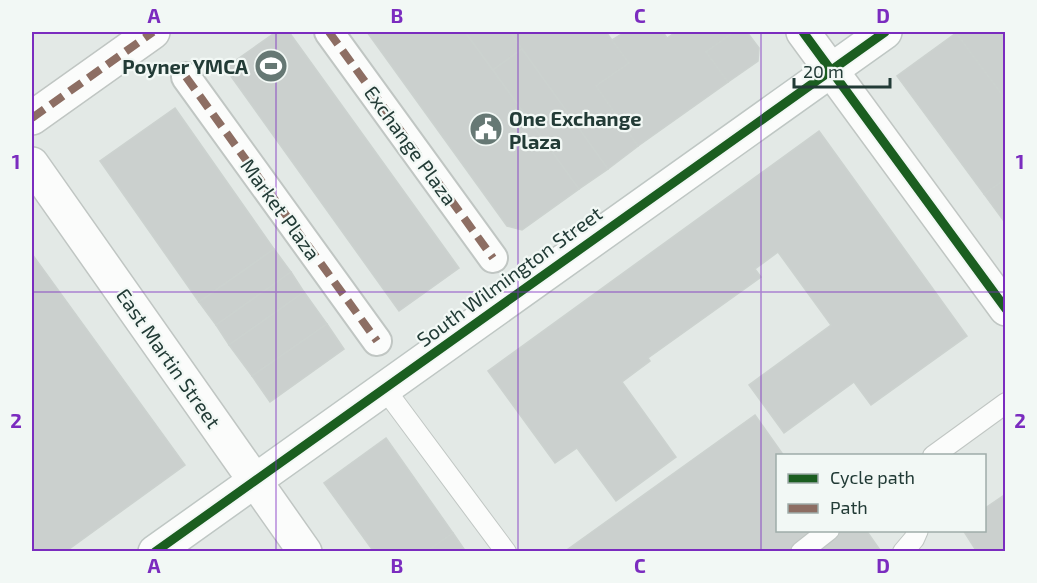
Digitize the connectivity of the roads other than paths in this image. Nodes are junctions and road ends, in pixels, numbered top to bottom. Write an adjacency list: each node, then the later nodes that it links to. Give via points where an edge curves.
1 (153, 32): 7 (street)
2 (329, 32): 9 (street, Exchange Plaza)
3 (803, 32): 5 (street)
4 (885, 32): 5 (street, South Wilmington Street)
5 (830, 70): 10 (street); 12 (street, South Wilmington Street)
6 (186, 77): 11 (street, Market Plaza)
7 (32, 118)
8 (32, 164): 17 (street, East Martin Street)
9 (492, 258)
10 (1005, 309)
11 (377, 341)
12 (384, 388): 17 (street, South Wilmington Street); 22 (lane)
13 (1005, 403): 14 (lane)
14 (962, 435): 15 (lane); 16 (lane)
15 (936, 454)
16 (953, 454)
17 (255, 480): 20 (street, South Wilmington Street); 21 (street, East Martin Street)
18 (829, 532): 23 (lane)
19 (918, 532): 24 (lane)
20 (155, 552)
21 (305, 552)
22 (506, 552)
23 (801, 552)
24 (903, 552)

